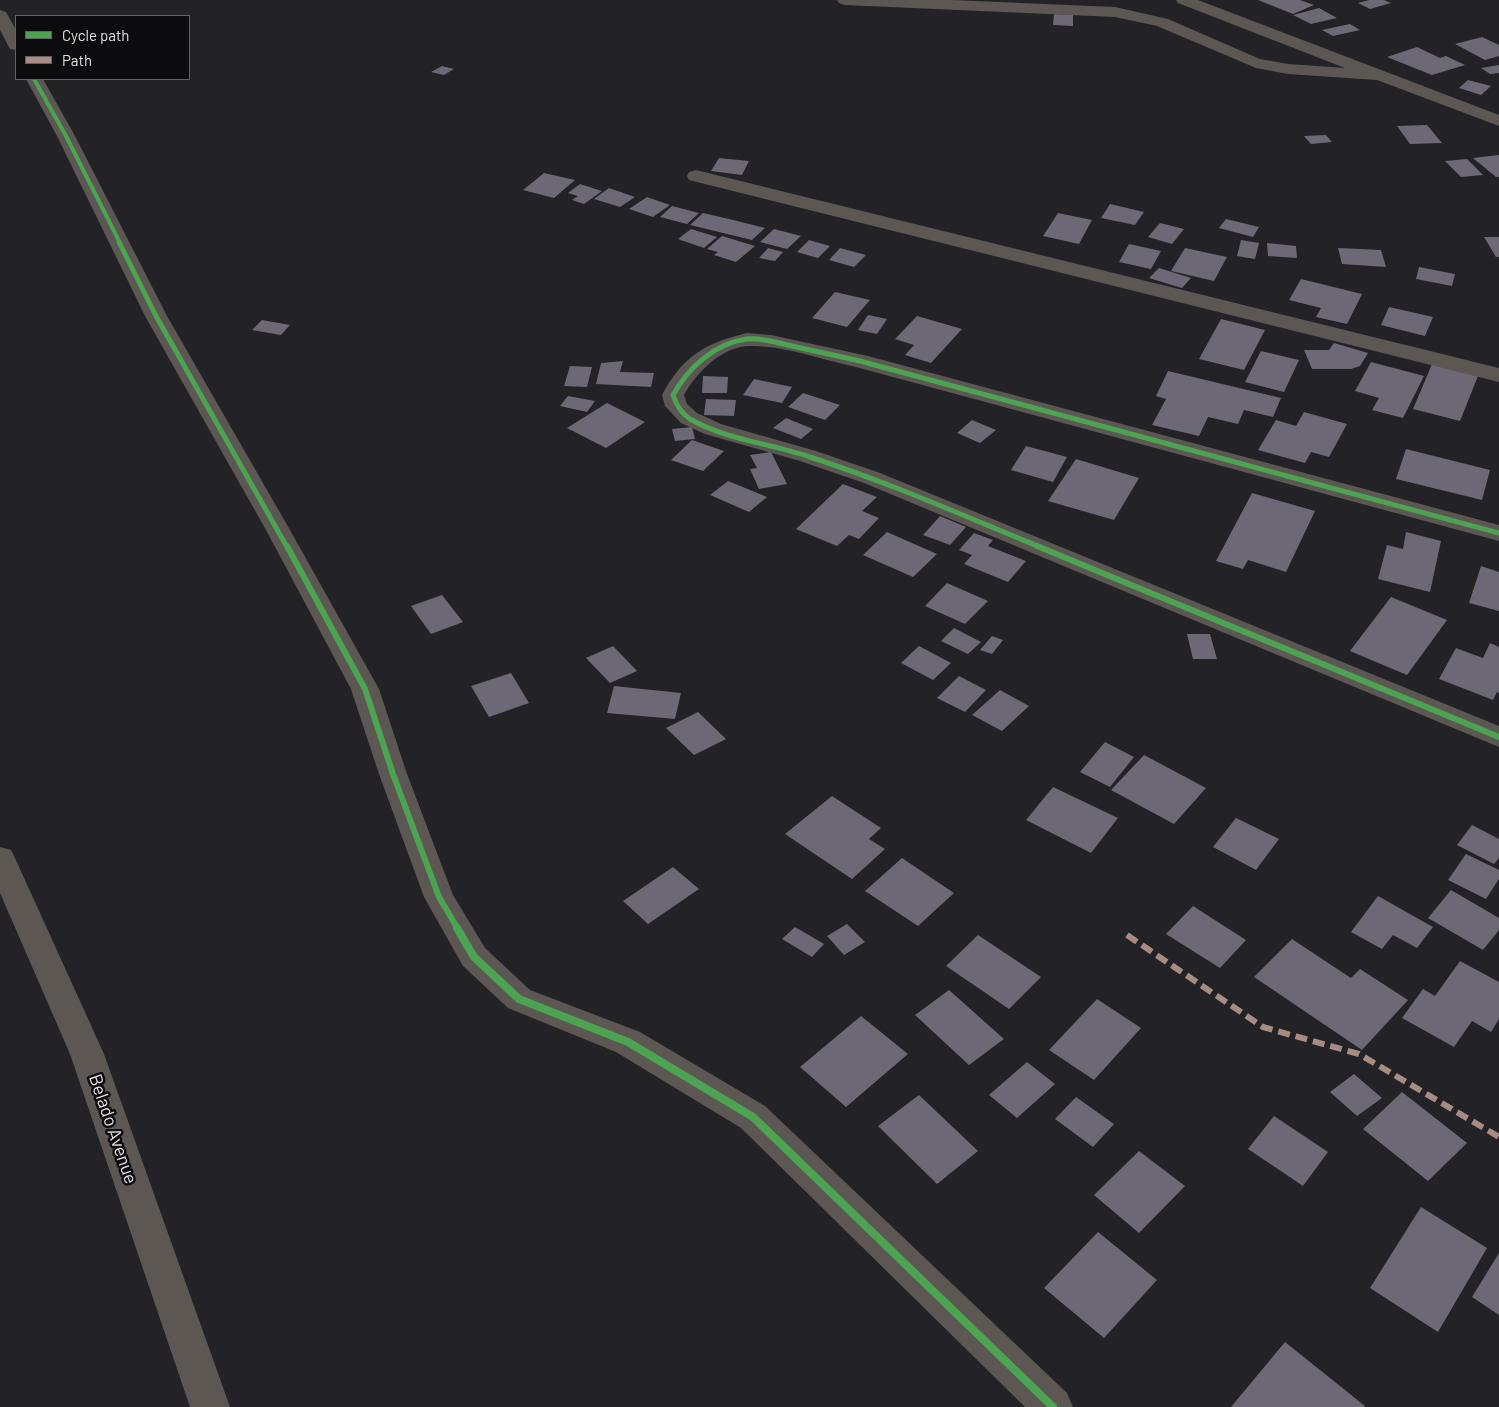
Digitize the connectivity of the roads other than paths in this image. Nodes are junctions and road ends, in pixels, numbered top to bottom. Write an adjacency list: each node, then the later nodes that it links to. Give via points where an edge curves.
1 (845, 0): 5 (street, via 1115,12 1162,22 1256,63 1288,69)
2 (1184, 0): 5 (street)
3 (0, 15): 4 (street)
4 (15, 43)
5 (1378, 75): 7 (street)
6 (35, 80): 14 (street, via 156,316 366,689 393,774 439,896 474,956 519,999 628,1042 754,1117)
7 (1499, 121)
8 (696, 176): 9 (street)
9 (1499, 375)
10 (1499, 533): 11 (street, via 860,361 771,341 748,339 720,347 705,356 673,394 676,406 689,418 713,429 872,478)
11 (1499, 737)
12 (0, 858): 13 (street, Belado Avenue, via 87,1054)
13 (210, 1407)
14 (1053, 1407)

